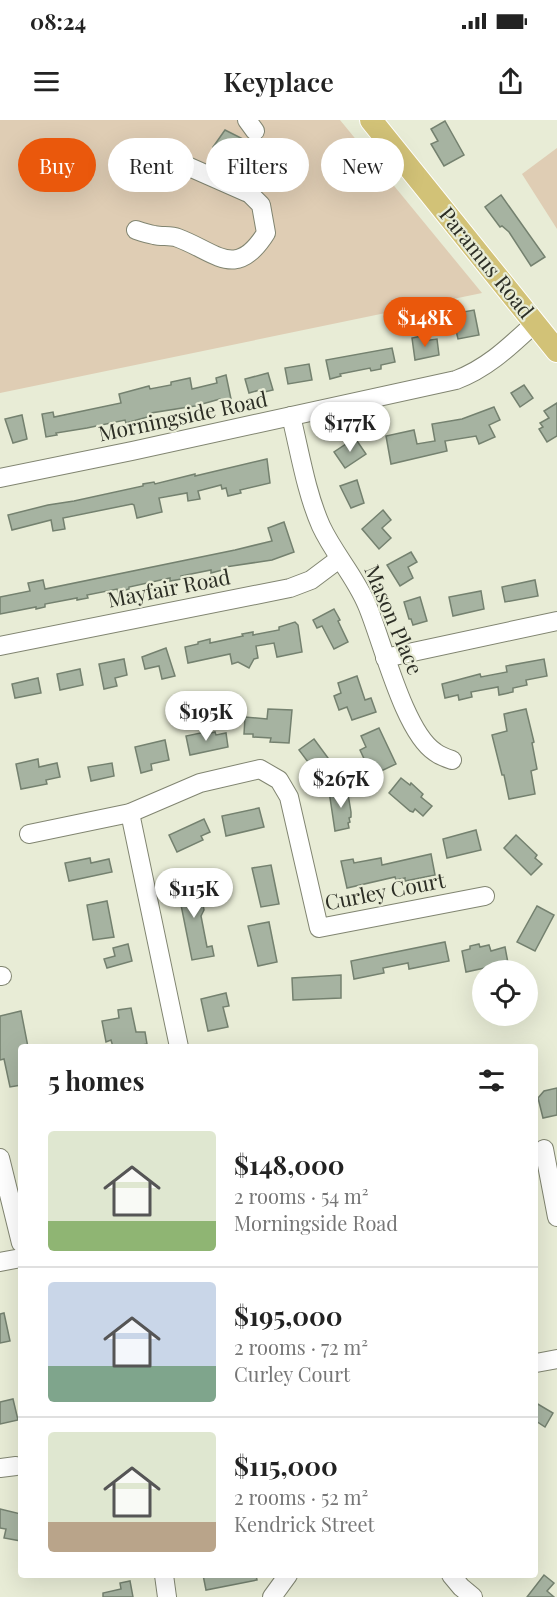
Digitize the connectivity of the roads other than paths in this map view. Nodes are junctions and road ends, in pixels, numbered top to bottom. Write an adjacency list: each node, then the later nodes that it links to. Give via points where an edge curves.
1 (371, 120): 4 (main road, Paramus Road)
2 (194, 169): 3 (street, via 248,193 261,205 266,233 251,252 229,261 176,238)
3 (136, 230)
4 (535, 323): 5 (main road, Paramus Road); 6 (street, Morningside Road, via 472,374)
5 (557, 351)
6 (291, 416): 7 (street, Morningside Road); 8 (street, Mason Place, via 314,508)
7 (0, 478)
8 (339, 559): 10 (street, Mayfair Road, via 311,580 290,588); 11 (street, Mason Place, via 360,589)
9 (557, 621): 11 (street)
10 (0, 646)
11 (385, 658): 12 (street, Mason Place, via 415,728 434,752)
12 (452, 760)
13 (130, 813): 14 (street); 15 (street, Curley Court, via 200,783 260,770 279,780 290,797 319,928); 16 (street)
14 (29, 834)
15 (485, 896)
16 (178, 1044)
17 (545, 1149): 19 (street)
18 (0, 1158): 20 (street)
19 (557, 1217)
20 (18, 1231)
21 (18, 1259): 22 (street)
22 (0, 1262)
23 (557, 1359): 24 (street)
24 (538, 1363)
25 (164, 1578): 28 (street)
26 (286, 1578): 29 (street)
27 (454, 1578): 30 (street)
28 (167, 1597)
29 (272, 1597)
30 (473, 1597)

